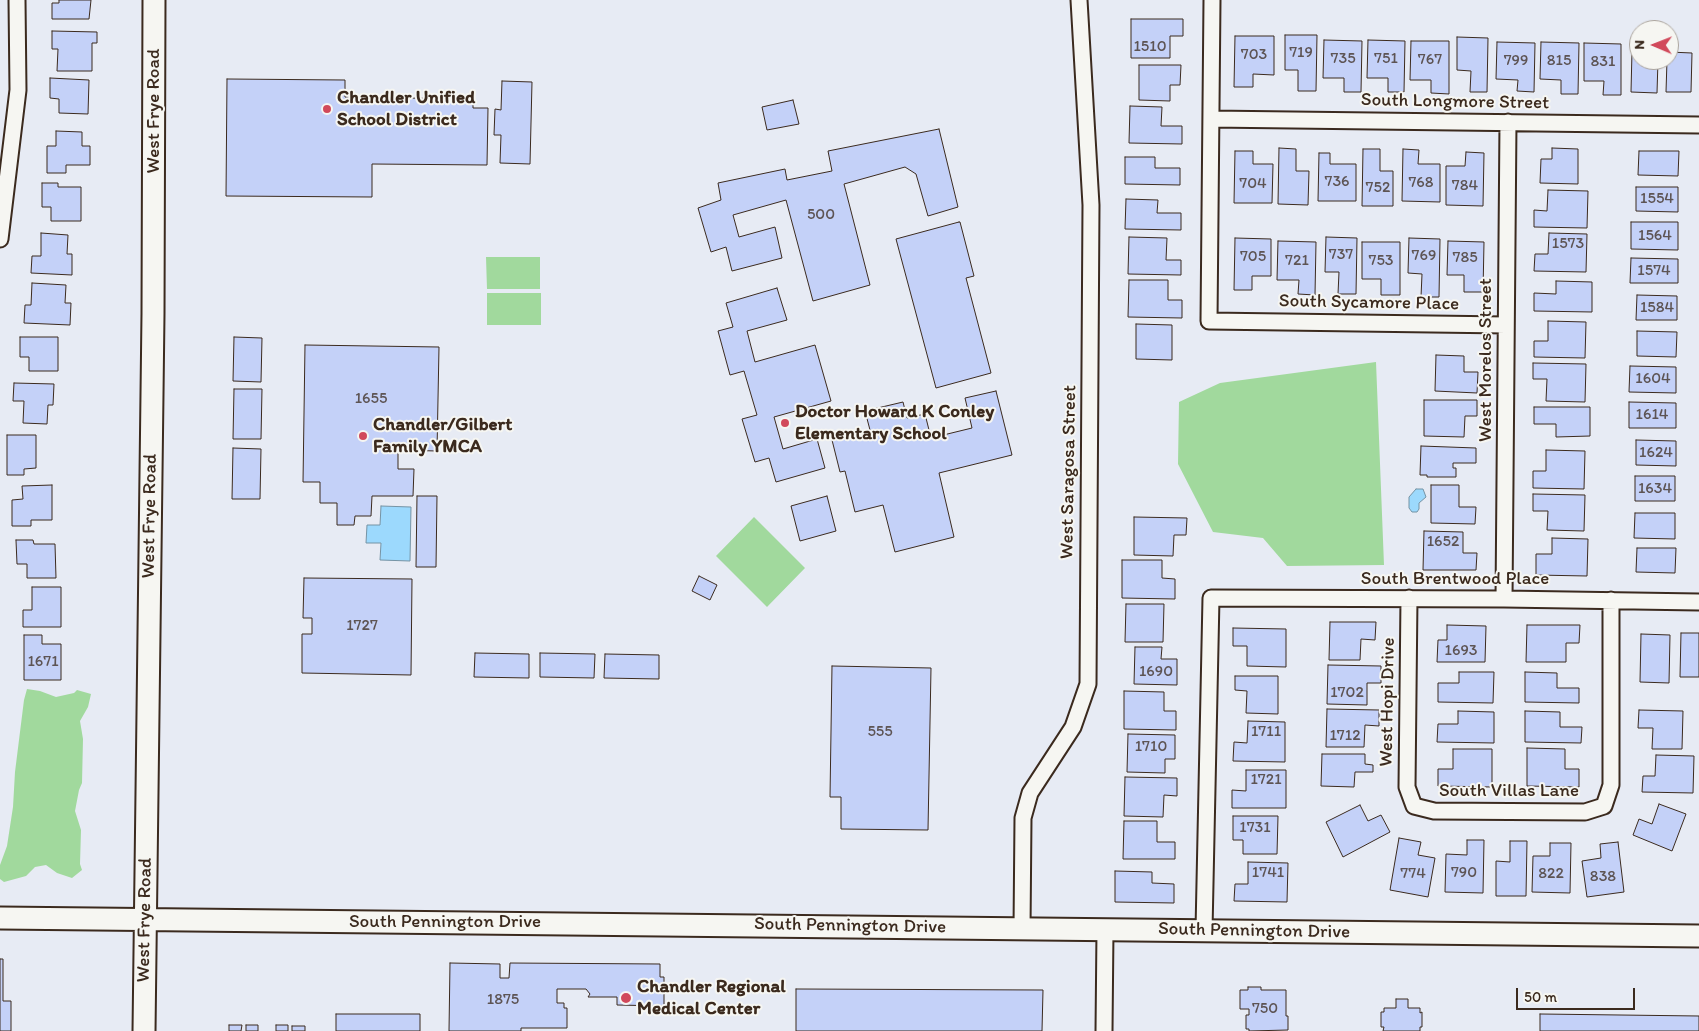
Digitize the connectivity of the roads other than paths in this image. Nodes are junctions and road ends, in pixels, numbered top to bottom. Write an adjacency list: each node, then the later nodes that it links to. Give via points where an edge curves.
1 (17, 0): 8 (street, via 18,90)
2 (154, 0): 16 (street, West Frye Road)
3 (1079, 0): 17 (street, West Saragosa Street, via 1091,205 1088,684 1072,727 1030,793 1023,818)
4 (1212, 0): 5 (street)
5 (1211, 119): 6 (street, South Longmore Street); 9 (street, South Sycamore Place, via 1209,321)
6 (1508, 122): 7 (street, South Longmore Street); 9 (street, West Morelos Street)
7 (1699, 125)
8 (0, 238)
9 (1506, 325): 11 (street, West Morelos Street)
10 (1410, 598): 11 (street, South Brentwood Place); 14 (street, West Hopi Drive, via 1407,787); 19 (street, South Brentwood Place, via 1211,598)
11 (1504, 599): 12 (street, South Brentwood Place)
12 (1612, 600): 13 (street, South Brentwood Place); 14 (street, South Villas Lane, via 1611,785 1604,806 1585,812 1434,811)
13 (1699, 602)
14 (1414, 806)
15 (0, 918): 16 (street, South Pennington Drive)
16 (144, 919): 17 (street, South Pennington Drive); 21 (street, West Frye Road)
17 (1022, 928): 18 (street, South Pennington Drive)
18 (1105, 930): 19 (street, South Pennington Drive); 22 (street)
19 (1204, 930): 20 (street, South Pennington Drive)
20 (1699, 936)
21 (144, 1031)
22 (1104, 1031)

